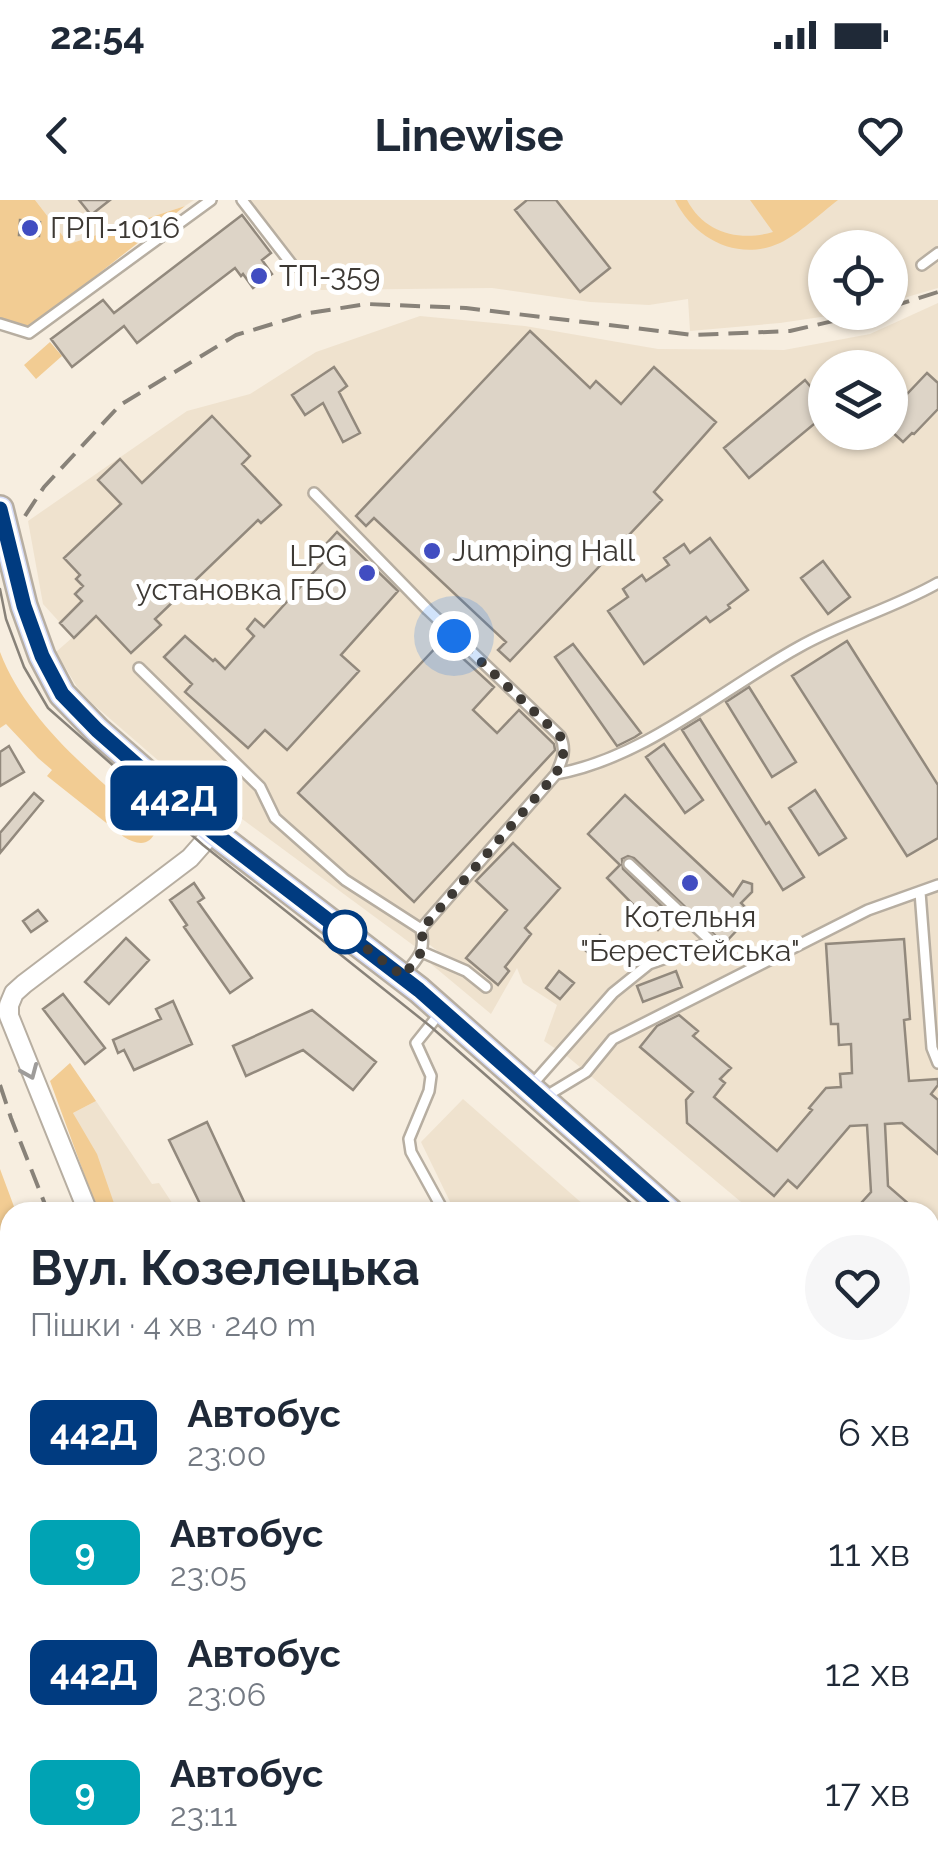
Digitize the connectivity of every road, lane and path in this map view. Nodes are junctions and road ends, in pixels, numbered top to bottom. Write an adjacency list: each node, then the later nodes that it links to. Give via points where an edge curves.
1 (211, 200): 6 (lane, via 29,332)
2 (242, 200): 5 (lane)
3 (938, 253): 4 (lane)
4 (922, 265)
5 (293, 266)
6 (0, 324)
7 (314, 493): 11 (lane, via 560,736 564,755)
8 (0, 509): 12 (main road, via 24,606 62,694)
9 (938, 583): 11 (lane, via 799,647 617,754)
10 (138, 668): 16 (lane, via 260,787 275,818 345,880)
11 (556, 774): 16 (lane)
12 (213, 832): 18 (main road); 23 (street, one-way to 23, via 190,858 24,984 8,1005)
13 (629, 864): 22 (lane, via 712,942 649,964 613,992)
14 (938, 885): 15 (lane)
15 (920, 892): 21 (lane); 22 (lane, via 868,910 613,1039 586,1072)
16 (421, 930): 17 (lane)
17 (422, 952): 18 (lane); 19 (lane)
18 (403, 976): 20 (main road)
19 (486, 987)
20 (442, 1010): 22 (main road); 24 (lane, via 416,1043 430,1076 409,1139)
21 (938, 1063)
22 (535, 1094): 25 (main road)
23 (84, 1202)
24 (438, 1202)
25 (659, 1202)

